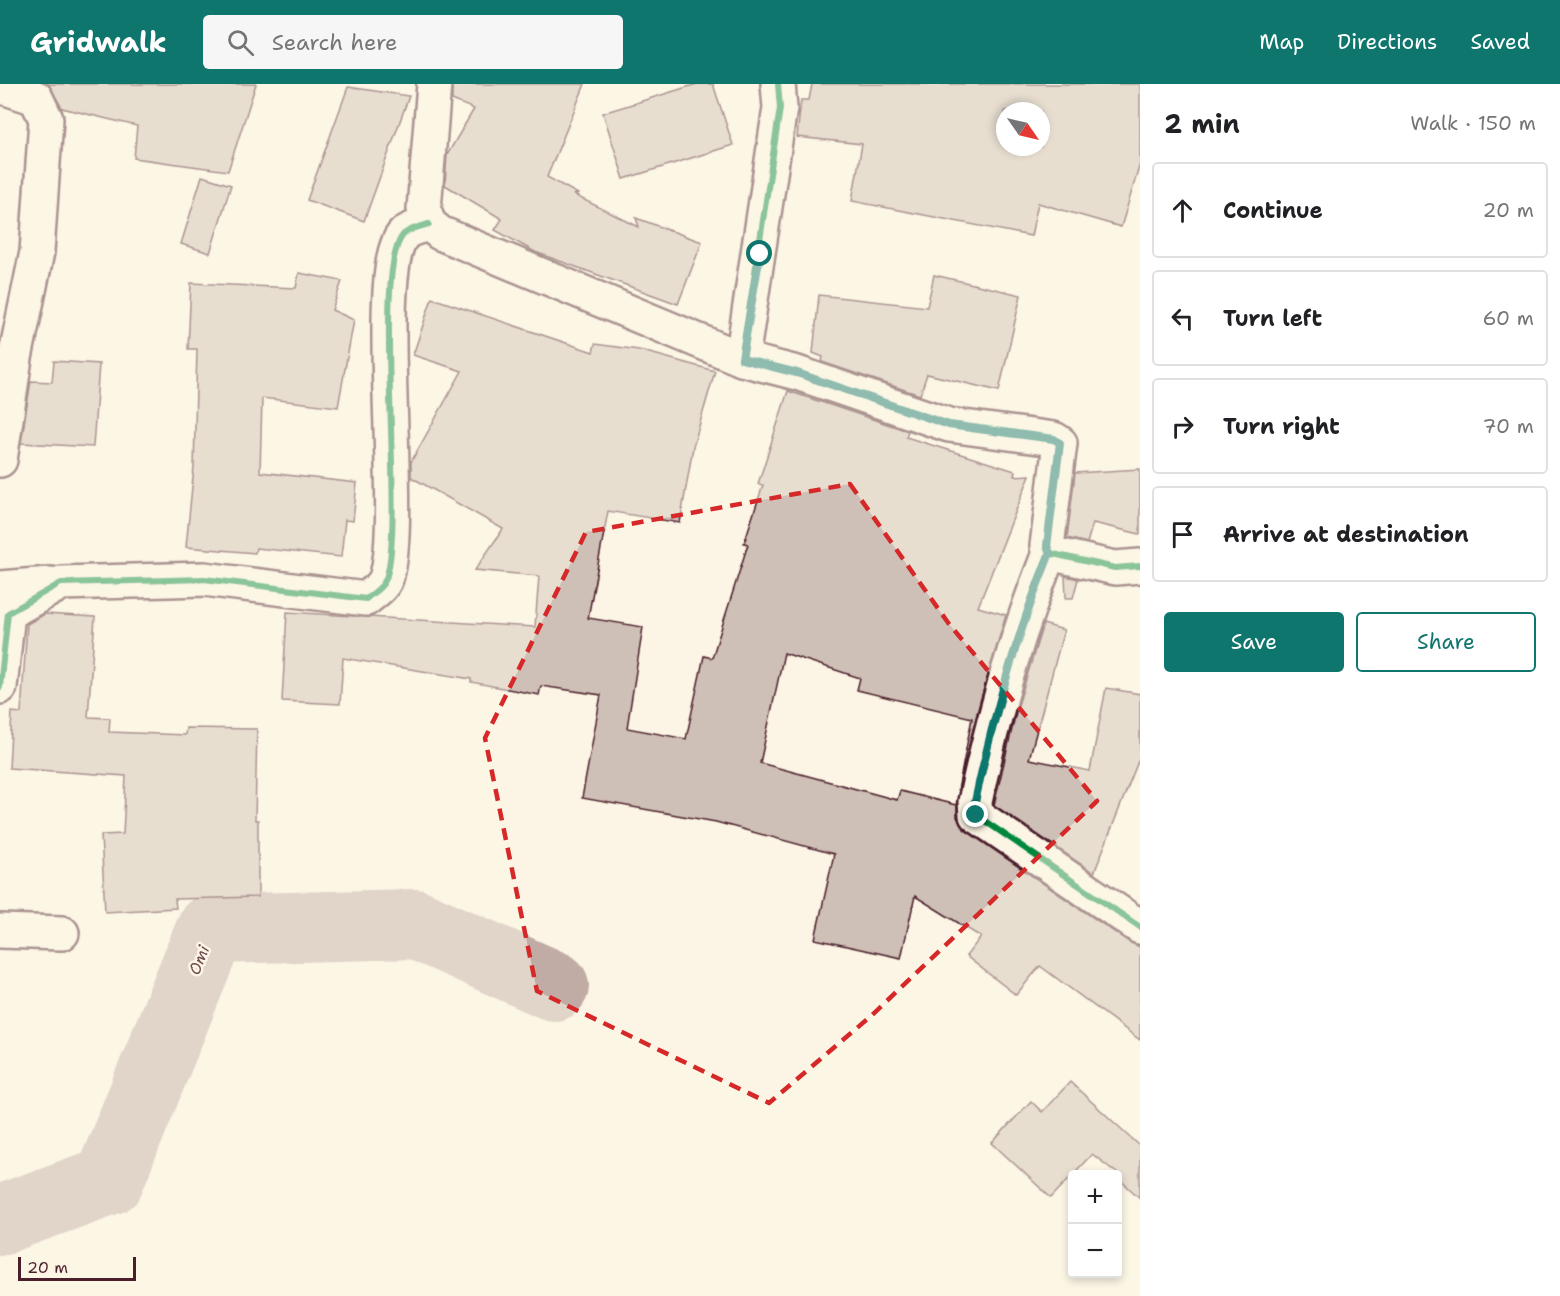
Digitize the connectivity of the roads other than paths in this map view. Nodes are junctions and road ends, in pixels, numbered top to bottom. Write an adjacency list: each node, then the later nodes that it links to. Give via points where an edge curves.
1 (434, 84): 4 (street, via 424,209)
2 (778, 84): 5 (street, via 780,108)
3 (0, 86): 6 (street, via 36,98 46,119 37,252 15,358)
4 (429, 224): 5 (street, via 440,233); 9 (street, via 404,234 388,296 394,515 387,577 379,588 366,598 204,579)
5 (742, 359): 7 (street, via 797,373 949,425 1054,439 1060,443 1047,546)
6 (0, 460)
7 (1050, 553): 8 (street, via 1115,568); 12 (street, via 1025,613 991,723 975,802 976,815)
8 (1140, 566)
9 (61, 583): 10 (street); 11 (street, via 8,613)
10 (0, 588)
11 (0, 687)
12 (1140, 927)
13 (0, 931): 14 (street)
14 (62, 933)

